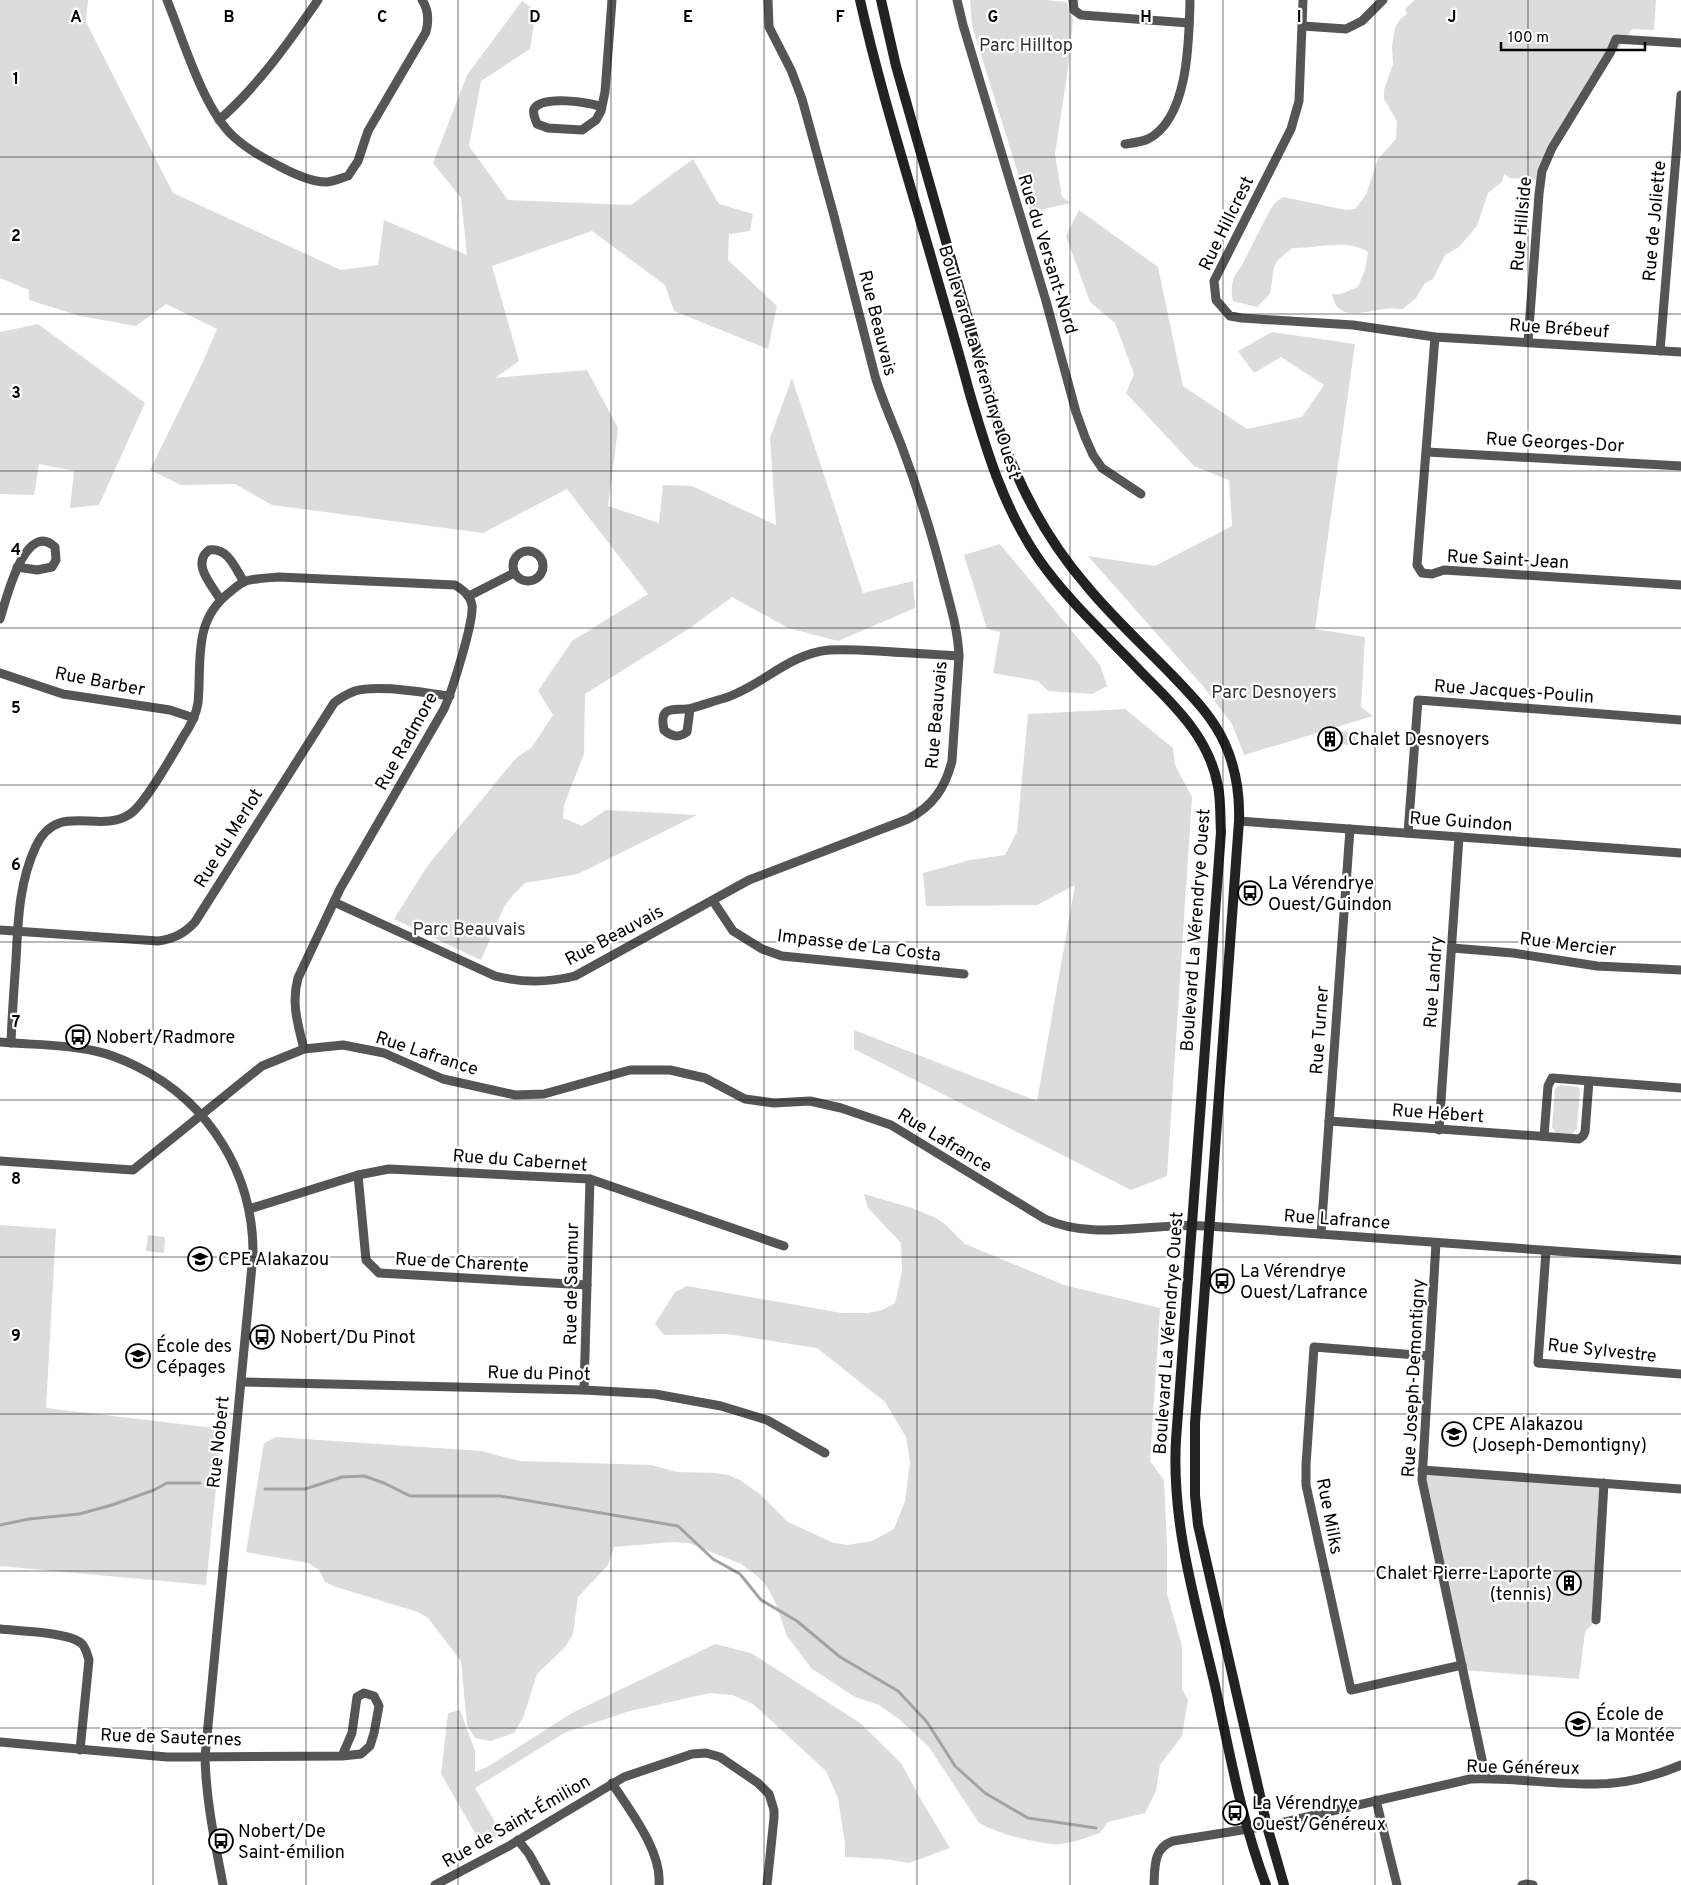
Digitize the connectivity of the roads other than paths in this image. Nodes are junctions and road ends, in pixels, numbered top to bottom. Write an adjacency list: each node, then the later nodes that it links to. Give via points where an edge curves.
1 (167, 0): 18 (street, via 203,90)
2 (318, 0): 18 (street, via 289,43)
3 (422, 0): 18 (street, via 428,13 426,32 368,131 358,161 348,176 327,182 297,175 258,155 234,137)
4 (612, 0): 17 (street)
5 (768, 0): 34 (street, Rue Beauvais, via 769,27 802,99 879,390 910,470 942,574)
6 (860, 0): 65 (main road, Boulevard La Vérendrye Ouest, via 878,80 976,416 999,484 1038,558 1072,600 1186,718 1211,762 1218,784 1220,832)
7 (881, 0): 40 (main road, Boulevard La Vérendrye Ouest, via 896,66 1002,438 1015,472 1037,518 1081,580 1194,697 1210,718 1225,744 1236,776)
8 (957, 0): 26 (street, Rue du Versant-Nord, via 1085,437 1102,468)
9 (1073, 0): 13 (street, via 1074,10 1081,15)
10 (1190, 0): 13 (street)
11 (1303, 0): 14 (street, Rue Hillcrest)
12 (1384, 0): 14 (street, via 1362,21 1346,29)
13 (1189, 23): 19 (street, via 1186,74 1170,116 1158,132 1147,139)
14 (1303, 26): 20 (street, Rue Hillcrest, via 1300,101 1291,129 1214,281 1216,300 1230,316 1352,325)
15 (1681, 43): 21 (street, Rue Hillside, via 1616,39 1552,148 1542,171 1539,194)
16 (1681, 95): 22 (street, Rue de Joliette)
17 (602, 107): 17 (street, via 596,120 582,130 548,128 537,124 534,115 534,109 548,101 590,102)
18 (220, 120)
19 (1125, 144)
20 (1435, 337): 21 (street, Rue Brébeuf); 24 (street, Rue Saint-Jean)
21 (1528, 342): 22 (street, Rue Brébeuf)
22 (1660, 351): 23 (street, Rue Brébeuf)
23 (1681, 352)
24 (1427, 452): 25 (street, Rue Georges-Dor); 30 (street, Rue Saint-Jean, via 1417,565 1422,573 1444,570)
25 (1681, 466)
26 (1140, 494)
27 (17, 567): 27 (street, via 37,541 49,541 55,547 56,560 52,567 37,570); 33 (street)
28 (514, 573): 31 (street)
29 (244, 582): 31 (street, via 293,576 448,584); 32 (street); 32 (street, via 226,554 220,549 209,550 201,558 201,565)
30 (1681, 585)
31 (469, 596): 36 (street, Rue Radmore, via 471,614)
32 (220, 599): 38 (street, via 201,637 198,704)
33 (0, 619)
34 (959, 656): 37 (street, via 827,650 798,658 742,690); 45 (street, Rue Beauvais, via 952,761 948,777 933,802 908,819 749,880)
35 (0, 673): 38 (street, Rue Barber, via 63,694 170,710)
36 (450, 696): 46 (street, Rue Radmore); 48 (street, Rue du Merlot, via 364,690 334,703 194,922 179,936 158,941)
37 (690, 709)
38 (194, 718): 48 (street, via 144,799 131,814 115,821 65,821 42,835 26,871)
39 (1681, 720): 42 (street, Rue Jacques-Poulin, via 1418,700)
40 (1239, 821): 41 (street, Rue Guindon); 66 (main road, Boulevard La Vérendrye Ouest)
41 (1350, 829): 42 (street, Rue Guindon); 58 (street, Rue Turner)
42 (1408, 833): 43 (street, Rue Guindon)
43 (1459, 837): 44 (street, Rue Guindon); 49 (street, Rue Landry)
44 (1681, 853)
45 (713, 900): 46 (street, Rue Beauvais, via 575,976 530,982 508,980 480,971); 51 (street, Impasse de La Costa, via 733,931 762,949 782,956)
46 (334, 902): 54 (street, Rue Radmore, via 295,989 295,1013)
47 (0, 930): 48 (street, Rue du Merlot)
48 (17, 931): 53 (street)
49 (1452, 948): 50 (street, Rue Mercier, via 1590,965); 59 (street, Rue Landry)
50 (1681, 970)
51 (964, 974)
52 (0, 1042): 53 (street, Rue Nobert)
53 (11, 1043): 57 (street, Rue Nobert, via 72,1047 114,1056 166,1083)
54 (304, 1049): 57 (street, Rue Lafrance, via 262,1066); 65 (street, Rue Lafrance, via 343,1045 384,1053 443,1079 515,1095 544,1094 630,1070 670,1070 705,1078 745,1099 774,1103 810,1102 841,1108 891,1125 1026,1208 1062,1226 1080,1230)
55 (1589, 1081): 56 (street); 60 (street, Rue Hébert, via 1583,1136 1579,1139); 60 (street, via 1556,1077 1549,1082)
56 (1681, 1088)
57 (201, 1114): 61 (street, Rue Lafrance, via 133,1170); 64 (street, Rue Nobert, via 229,1155)
58 (1329, 1121): 59 (street, Rue Hébert); 67 (street, Rue Turner)
59 (1439, 1130): 60 (street, Rue Hébert)
60 (1544, 1136)
61 (0, 1161)
62 (358, 1175): 63 (street, Rue du Cabernet, via 389,1169); 64 (street, Rue du Cabernet); 72 (street, Rue de Charente, via 366,1260 379,1273)
63 (590, 1179): 69 (street, Rue du Cabernet); 72 (street, Rue de Saumur)
64 (249, 1209): 75 (street, Rue Nobert, via 253,1255)
65 (1192, 1226): 66 (street, Rue Lafrance); 93 (main road, Boulevard La Vérendrye Ouest, via 1174,1469 1175,1494 1183,1548)
66 (1208, 1226): 67 (street, Rue Lafrance); 92 (main road, Boulevard La Vérendrye Ouest, via 1195,1423 1194,1495 1203,1549)
67 (1321, 1234): 68 (street, Rue Lafrance)
68 (1436, 1243): 70 (street, Rue Lafrance); 73 (street, Rue Joseph-Demontigny)
69 (784, 1246)
70 (1546, 1250): 71 (street, Rue Lafrance); 74 (street, Rue Sylvestre, via 1538,1363)
71 (1681, 1260)
72 (587, 1285): 76 (street, Rue de Saumur)
73 (1428, 1356): 78 (street, Rue Joseph-Demontigny); 83 (street, Rue Milks, via 1314,1347 1306,1486 1351,1690)
74 (1681, 1374)
75 (241, 1382): 76 (street, Rue du Pinot); 87 (street, Rue Nobert)
76 (584, 1390): 77 (street, Rue du Pinot, via 655,1394 721,1406 767,1420)
77 (825, 1454)
78 (1422, 1470): 79 (street); 83 (street, Rue Joseph-Demontigny, via 1426,1503)
79 (1604, 1483): 80 (street); 81 (street)
80 (1681, 1489)
81 (1596, 1620)
82 (0, 1630): 85 (street, via 69,1638 84,1647 88,1660)
83 (1462, 1665): 89 (street, Rue Joseph-Demontigny)
84 (0, 1742): 85 (street, Rue de Sauternes)
85 (80, 1750): 87 (street, Rue de Sauternes)
86 (342, 1756): 86 (street, Rue de Sauternes, via 352,1733 357,1697 364,1693 374,1696 379,1706 370,1746 361,1754); 87 (street, Rue de Sauternes)
87 (205, 1757): 95 (street, Rue Nobert, via 210,1813)
88 (1681, 1765): 89 (street, Rue Généreux, via 1653,1775 1598,1784)
89 (1486, 1778): 91 (street, Rue Généreux, via 1453,1782)
90 (612, 1783): 94 (street, Rue de Saint-Émilion); 98 (street, Rue de Saint-Émilion, via 652,1847 659,1866); 99 (street, Rue de Saint-Émilion, via 700,1752 728,1762 764,1788 772,1802 774,1818)
91 (1376, 1800): 92 (street, Rue Généreux); 103 (street)
92 (1267, 1826): 93 (street, Rue Généreux); 102 (main road, Boulevard La Vérendrye Ouest)
93 (1248, 1830): 100 (street, Rue Généreux, via 1167,1843 1156,1858); 101 (main road, Boulevard La Vérendrye Ouest)
94 (518, 1840): 96 (street, Rue de Saint-Émilion); 97 (street)
95 (223, 1885)
96 (436, 1885)
97 (546, 1885)
98 (659, 1885)
99 (768, 1885)
100 (1154, 1885)
101 (1266, 1885)
102 (1284, 1885)
103 (1397, 1885)
104 (1522, 1885): 105 (street)
105 (1533, 1885)

